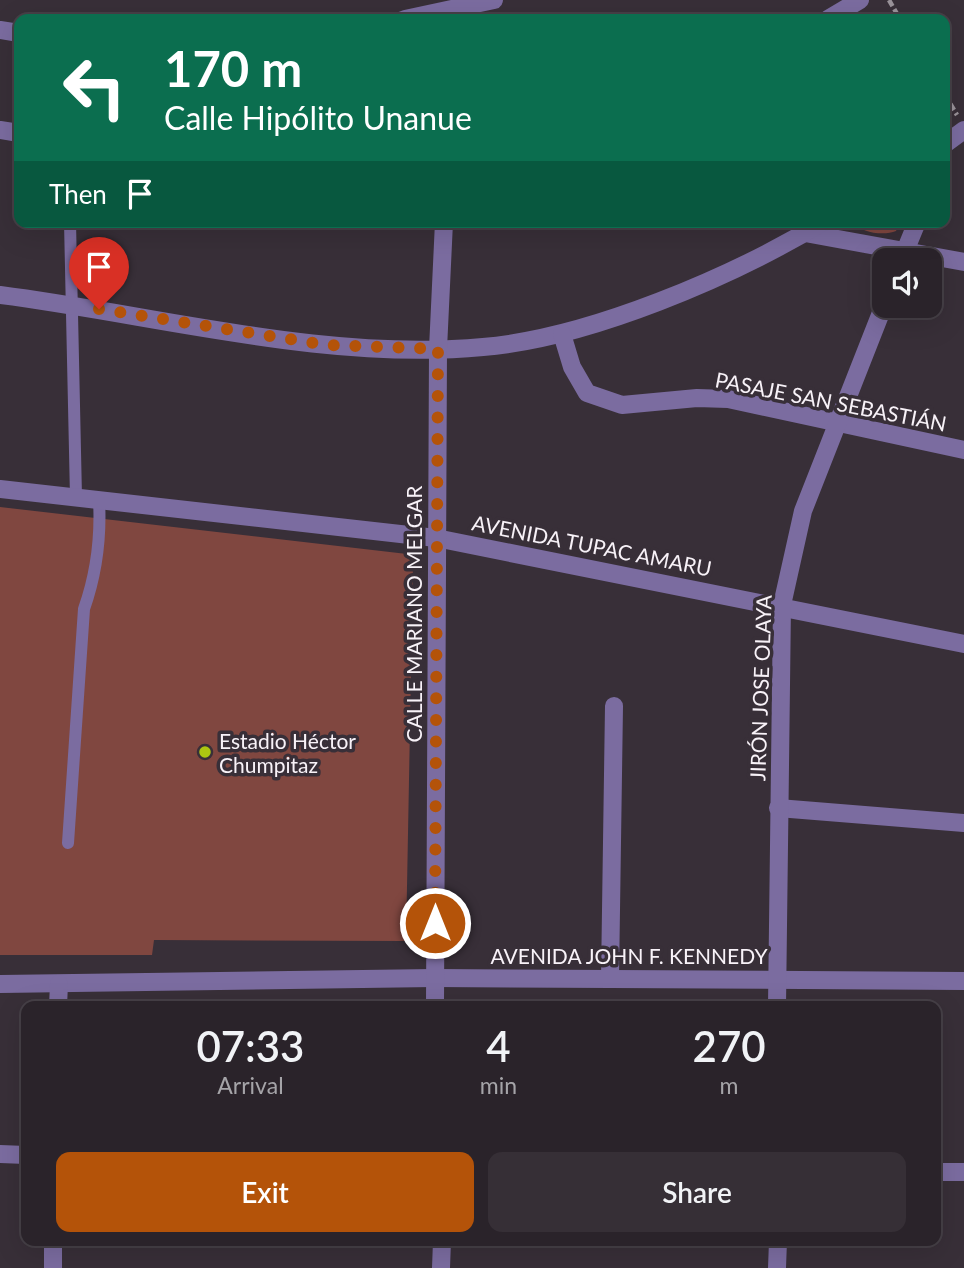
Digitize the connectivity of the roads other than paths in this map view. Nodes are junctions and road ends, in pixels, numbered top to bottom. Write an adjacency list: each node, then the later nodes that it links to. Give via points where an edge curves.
1 (494, 0): 3 (street)
2 (860, 0): 4 (street)
3 (428, 14)
4 (836, 14)
5 (964, 130): 6 (street)
6 (950, 142)
7 (70, 228): 17 (lane)
8 (444, 228): 20 (street, CALLE MARIANO MELGAR)
9 (814, 228): 11 (street)
10 (915, 228): 12 (street)
11 (806, 233): 13 (street); 19 (street, via 725,274)
12 (906, 248)
13 (872, 249)
14 (942, 260): 15 (street)
15 (964, 262)
16 (0, 295): 17 (street)
17 (72, 304): 20 (street, via 327,345); 24 (lane)
18 (879, 318): 21 (street, JIRÓN JOSE OLAYA)
19 (562, 334): 20 (street, via 484,347); 21 (street, PASAJE SAN SEBASTIÁN, via 572,367 587,393 622,405 728,399)
20 (438, 349): 26 (street, CALLE MARIANO MELGAR)
21 (836, 424): 22 (street, PASAJE SAN SEBASTIÁN); 27 (street, JIRÓN JOSE OLAYA, via 803,511)
22 (964, 450)
23 (0, 489): 24 (street, AVENIDA TUPAC AMARU)
24 (76, 497): 25 (street, AVENIDA TUPAC AMARU)
25 (99, 500): 26 (street, AVENIDA TUPAC AMARU); 32 (lane, via 92,587 84,610)
26 (436, 538): 27 (street, AVENIDA TUPAC AMARU); 33 (street, CALLE MARIANO MELGAR)
27 (782, 605): 28 (street, AVENIDA TUPAC AMARU); 30 (street, JIRÓN JOSE OLAYA)
28 (964, 644)
29 (614, 706): 34 (street)
30 (778, 808): 31 (street); 35 (street, JIRÓN JOSE OLAYA)
31 (964, 823)
32 (68, 843)
33 (434, 978): 34 (street, AVENIDA JOHN F. KENNEDY); 38 (street, AVENIDA JOHN F. KENNEDY); 40 (street, CALLE MARIANO MELGAR)
34 (610, 978): 35 (street, AVENIDA JOHN F. KENNEDY)
35 (777, 978): 36 (street, AVENIDA JOHN F. KENNEDY); 41 (street, JIRÓN JOSE OLAYA)
36 (964, 981)
37 (0, 984): 38 (street, AVENIDA JOHN F. KENNEDY)
38 (59, 984): 39 (street)
39 (58, 1001)
40 (435, 1001)
41 (777, 1001)
42 (0, 1154): 43 (street)
43 (21, 1155)
44 (941, 1172): 45 (street)
45 (964, 1172)
46 (53, 1246): 49 (street)
47 (442, 1246): 50 (street)
48 (778, 1246): 51 (street)
49 (53, 1268)
50 (441, 1268)
51 (778, 1268)

